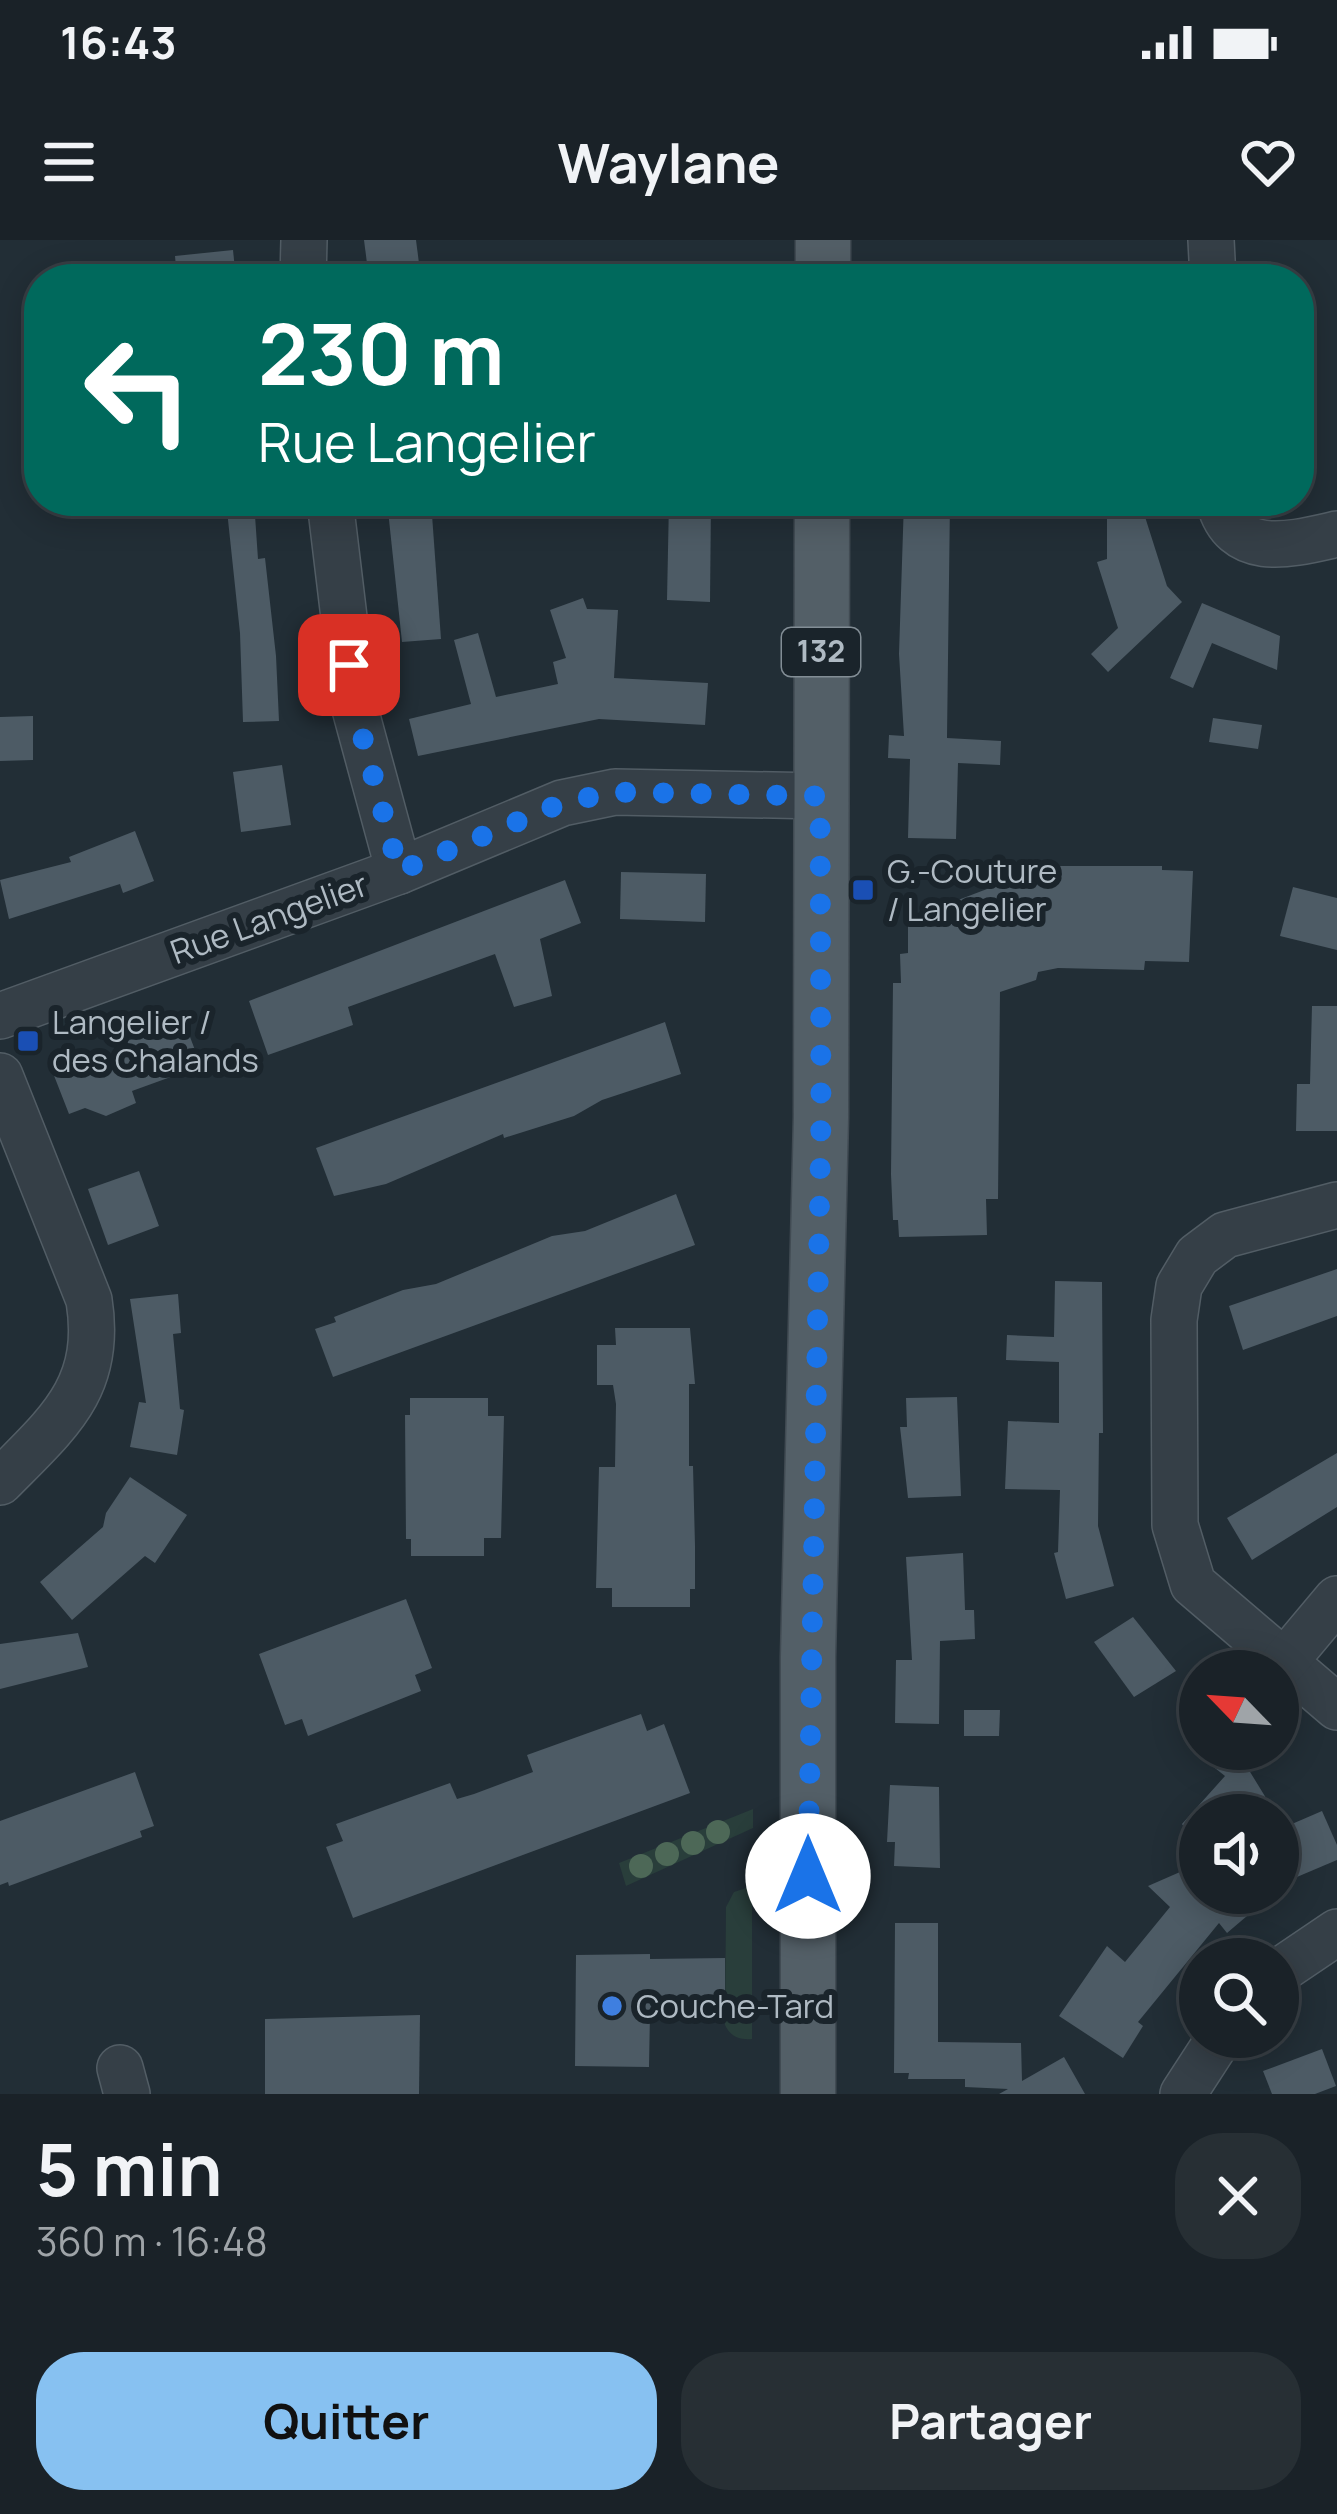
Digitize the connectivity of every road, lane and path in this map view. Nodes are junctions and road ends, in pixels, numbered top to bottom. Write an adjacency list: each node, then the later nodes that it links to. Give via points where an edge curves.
1 (332, 516): 6 (street, via 355,709)
2 (822, 516): 5 (main road, 132)
3 (1228, 516): 4 (street, via 1240,535 1275,548)
4 (1337, 534)
5 (820, 796): 6 (street, Rue Langelier, via 615,792 562,803); 19 (main road, 132)
6 (399, 871): 7 (street, Rue Langelier)
7 (0, 1016)
8 (0, 1076): 10 (street, via 89,1300 95,1337 89,1372 72,1399)
9 (1337, 1205): 12 (street, via 1225,1235 1197,1256 1179,1286 1174,1320 1180,1555 1192,1584)
10 (0, 1482)
11 (1337, 1599): 13 (street)
12 (1272, 1650)
13 (1294, 1650)
14 (1299, 1673): 15 (street)
15 (1337, 1707)
16 (1337, 1932): 17 (street)
17 (1299, 1958)
18 (1206, 2058): 20 (street)
19 (808, 2094)
20 (1183, 2094)

